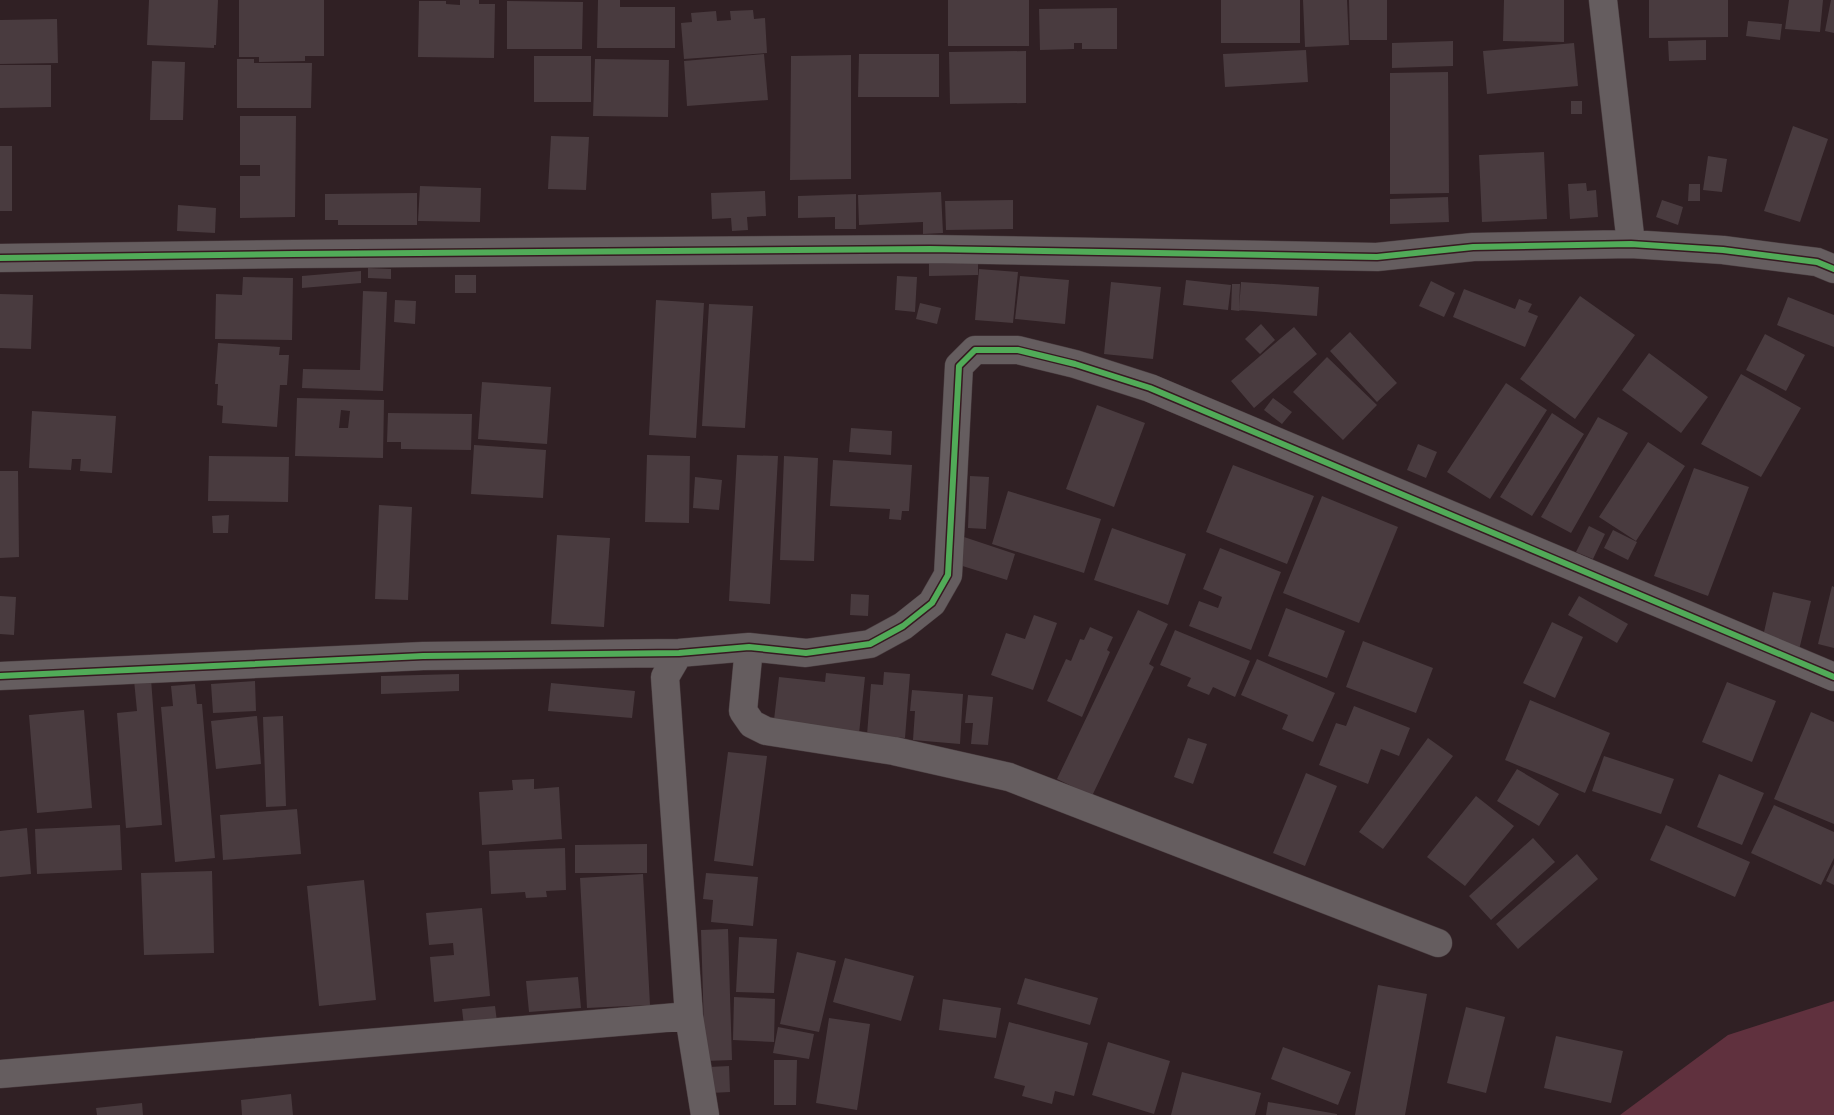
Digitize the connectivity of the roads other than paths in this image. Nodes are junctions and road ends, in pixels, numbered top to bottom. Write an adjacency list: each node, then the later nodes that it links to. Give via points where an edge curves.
1 (1603, 0): 2 (street)
2 (1631, 244): 3 (street, via 1473,247 1377,257 930,249); 4 (street, via 1724,250 1817,262)
3 (0, 258)
4 (1834, 269)
5 (749, 647): 6 (street); 8 (street, via 806,652 870,644 903,626 932,603 948,575 959,366 975,350 1018,350 1150,388); 9 (street, via 743,711 752,724 766,731 894,751 1009,777)
6 (679, 653): 7 (street, via 423,656); 10 (street, via 665,677)
7 (0, 676)
8 (1834, 677)
9 (1438, 943)
10 (689, 1016): 11 (street); 12 (street)
11 (0, 1074)
12 (705, 1115)

